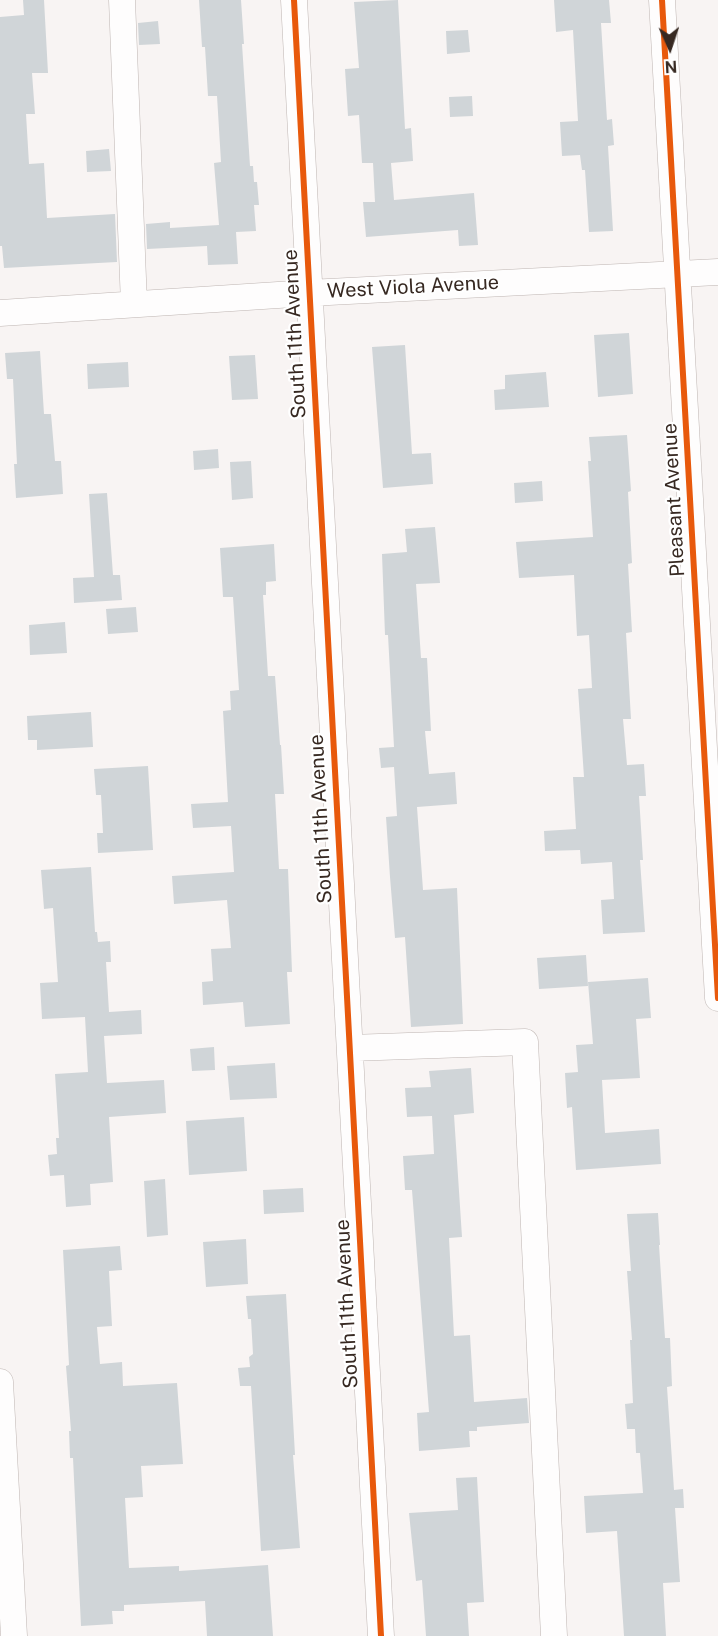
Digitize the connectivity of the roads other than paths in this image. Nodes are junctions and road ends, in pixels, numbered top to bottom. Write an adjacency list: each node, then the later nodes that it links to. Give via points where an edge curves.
1 (122, 0): 7 (street)
2 (294, 0): 6 (street, South 11th Avenue)
3 (662, 0): 5 (street, Pleasant Avenue)
4 (718, 272): 5 (street, West Viola Avenue)
5 (678, 274): 6 (street, West Viola Avenue); 9 (street, Pleasant Avenue)
6 (309, 292): 7 (street, West Viola Avenue); 10 (street, South 11th Avenue)
7 (134, 304): 8 (street, West Viola Avenue)
8 (0, 313)
9 (718, 998)
10 (350, 1048): 13 (street, South 11th Avenue); 14 (street, via 525,1042)
11 (0, 1382): 12 (street)
12 (14, 1636)
13 (381, 1636)
14 (554, 1636)

